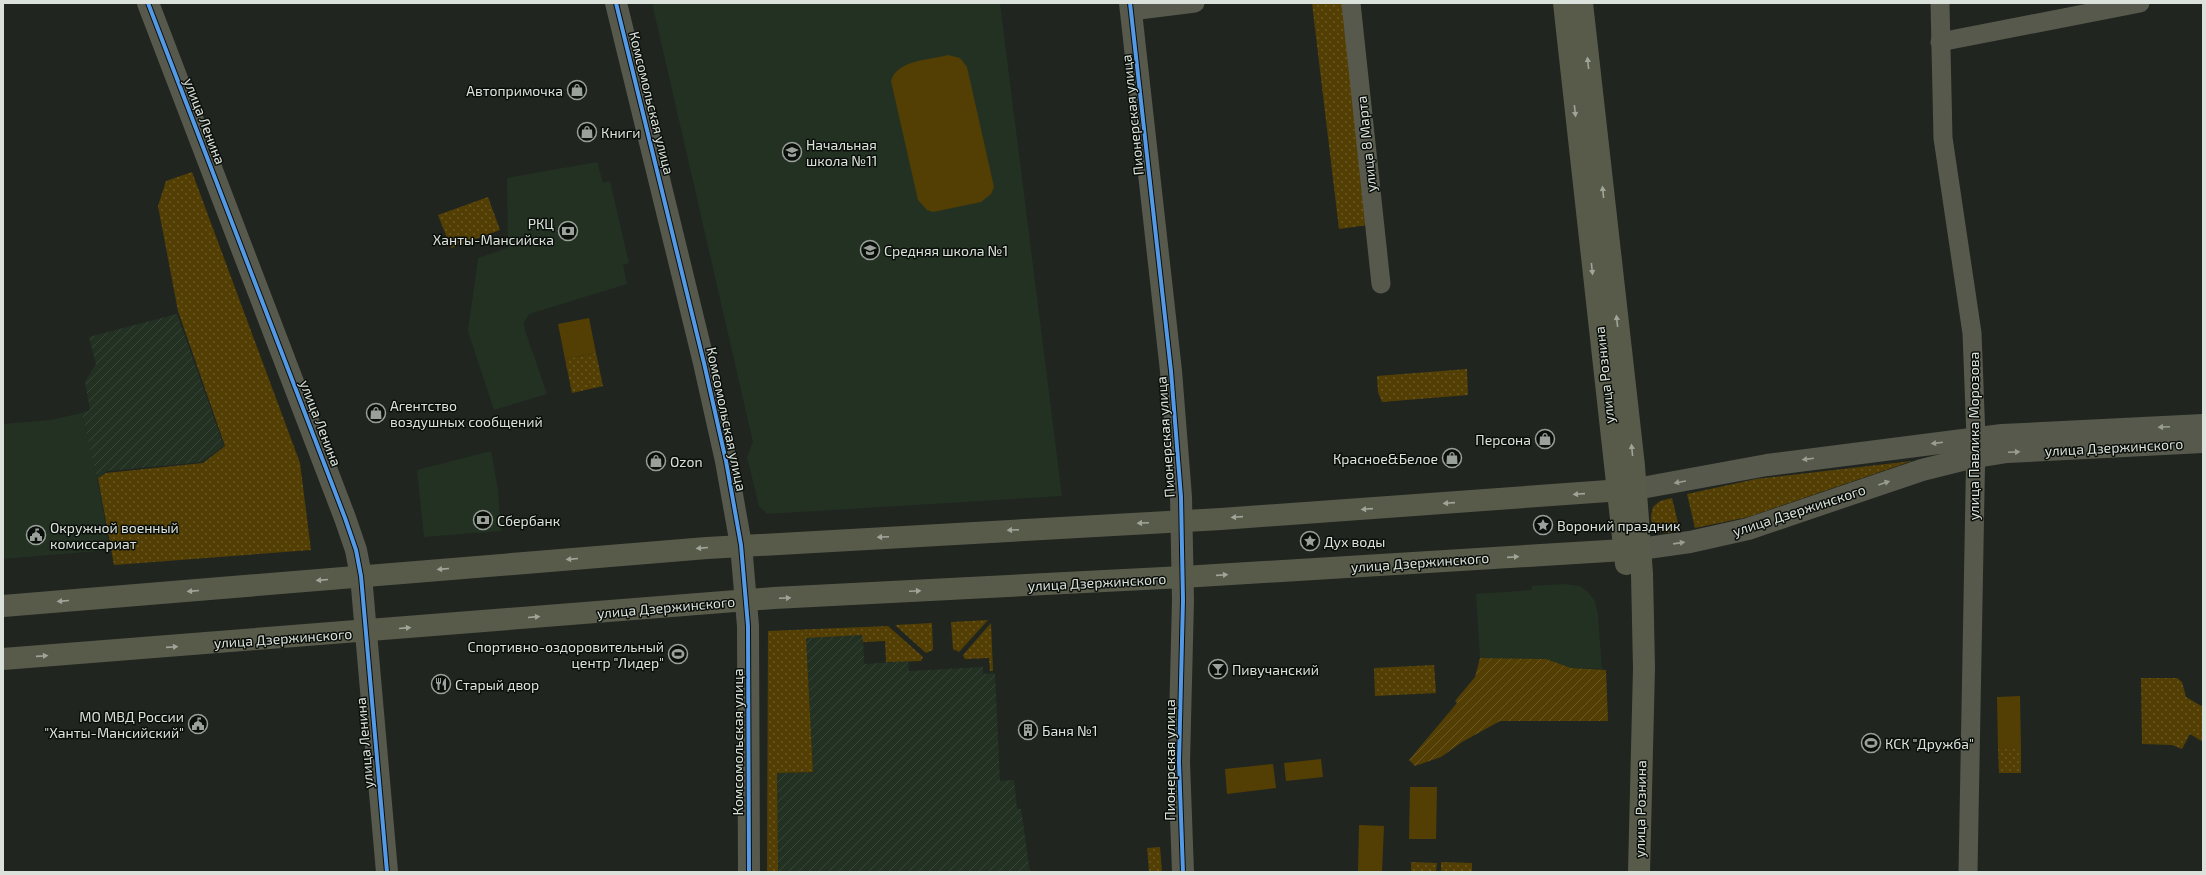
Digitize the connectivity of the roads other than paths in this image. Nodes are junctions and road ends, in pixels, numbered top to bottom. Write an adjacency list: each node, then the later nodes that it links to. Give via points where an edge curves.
1 (148, 3): 19 (street, улица Ленина, via 345,518 356,550)
2 (616, 3): 17 (street, Комсомольская улица, via 709,386 726,460)
3 (1195, 3): 9 (street)
4 (1351, 3): 11 (street, улица 8 Марта)
5 (1564, 3): 15 (main road, улица Рознина, one-way to 15)
6 (1582, 3): 15 (main road, улица Рознина, one-way to 6)
7 (1940, 3): 10 (street, улица Павлика Морозова)
8 (2140, 3): 10 (street)
9 (1130, 7): 16 (street, Пионерская улица, via 1177,430)
10 (1940, 42): 14 (street, улица Павлика Морозова, via 1943,138 1972,333)
11 (1381, 284)
12 (2203, 425): 14 (street, улица Дзержинского, one-way to 14, via 2002,435)
13 (2203, 442): 14 (street, улица Дзержинского, one-way to 13, via 2008,452)
14 (1975, 448): 15 (street, улица Дзержинского, one-way to 15, via 1767,465); 18 (street, улица Дзержинского, one-way to 14, via 1690,542 1748,529 1922,470); 29 (street, улица Павлика Морозова)
15 (1627, 490): 16 (main road, улица Дзержинского, one-way to 16); 18 (main road, улица Рознина)
16 (1182, 521): 17 (main road, улица Дзержинского, one-way to 17); 20 (street, Пионерская улица)
17 (741, 545): 19 (main road, улица Дзержинского, one-way to 19); 21 (street, Комсомольская улица)
18 (1632, 549): 20 (main road, улица Дзержинского, one-way to 18); 28 (main road, улица Рознина, via 1641,747)
19 (361, 576): 22 (main road, улица Дзержинского, one-way to 22); 23 (street, улица Ленина)
20 (1183, 577): 21 (main road, улица Дзержинского, one-way to 20); 27 (street, Пионерская улица, via 1179,762)
21 (746, 600): 23 (main road, улица Дзержинского, one-way to 21); 26 (street, Комсомольская улица)
22 (3, 606)
23 (366, 632): 24 (main road, улица Дзержинского, one-way to 23); 25 (street, улица Ленина)
24 (3, 659)
25 (388, 872)
26 (749, 872)
27 (1183, 872)
28 (1639, 872)
29 (1968, 872)

